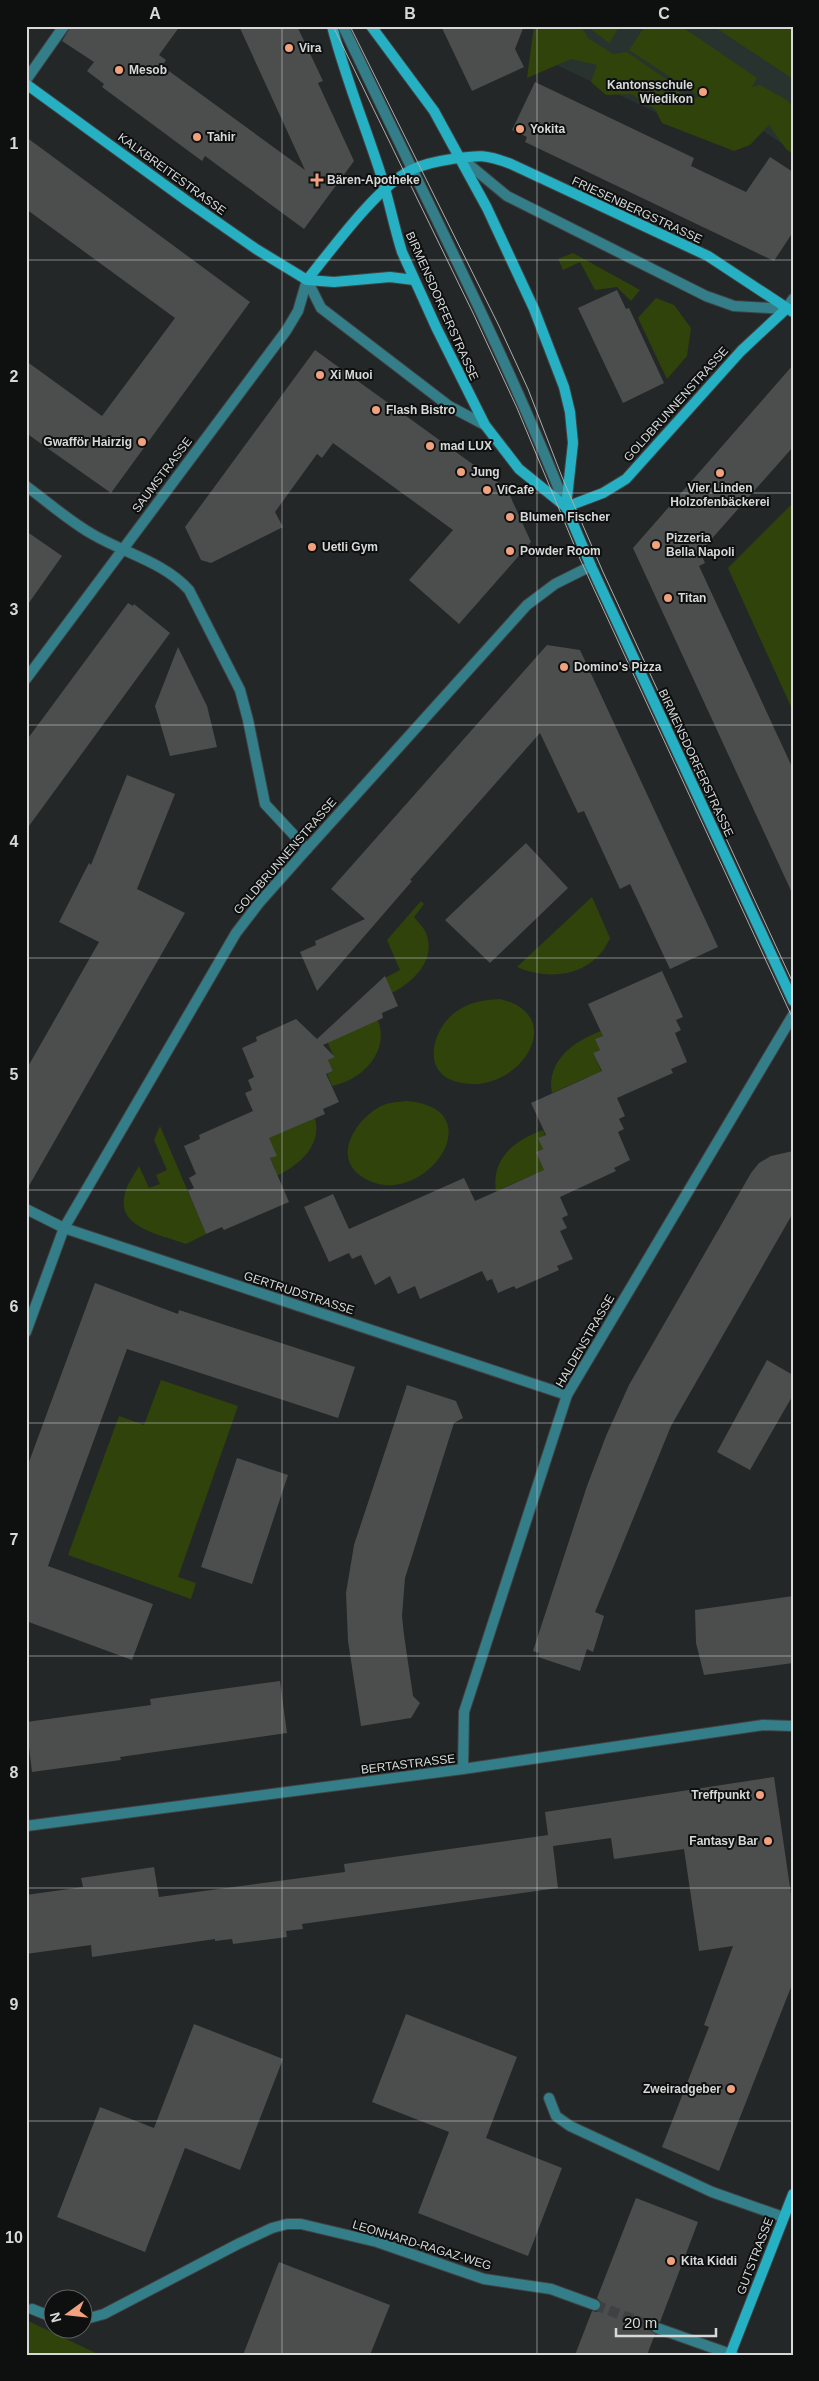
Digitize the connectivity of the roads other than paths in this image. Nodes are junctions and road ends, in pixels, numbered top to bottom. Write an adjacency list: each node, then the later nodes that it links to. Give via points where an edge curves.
1 (64, 26): 5 (street)
2 (332, 26): 9 (main road, BIRMENSDORFERSTRASSE)
3 (343, 26): 8 (street, BIRMENSDORFERSTRASSE)
4 (376, 28): 7 (main road, BIRMENSDORFERSTRASSE, via 434,111)
5 (26, 80)
6 (26, 84): 10 (main road, KALKBREITESTRASSE, via 187,201)
7 (461, 158): 8 (main road, FRIESENBERGSTRASSE); 13 (main road, FRIESENBERGSTRASSE, via 481,154 528,172 708,256); 13 (street, via 507,196 706,296 734,306); 16 (main road, BIRMENSDORFERSTRASSE, via 507,248 564,387 573,444)
8 (413, 169): 9 (main road, FRIESENBERGSTRASSE); 16 (street, BIRMENSDORFERSTRASSE, via 489,326)
9 (386, 189): 10 (main road); 11 (main road, BIRMENSDORFERSTRASSE, via 395,231)
10 (307, 280): 11 (main road, KALKBREITESTRASSE, via 334,282 390,277); 14 (street, via 321,308 449,406); 17 (street, SAUMSTRASSE, via 298,311 286,331)
11 (414, 280): 14 (main road, BIRMENSDORFERSTRASSE)
12 (793, 299): 13 (street, GOLDBRUNNENSTRASSE)
13 (790, 310): 16 (main road, GOLDBRUNNENSTRASSE, via 741,351 626,479 603,493)
14 (484, 425): 16 (main road, BIRMENSDORFERSTRASSE, via 519,469)
15 (26, 486): 17 (street, via 92,535)
16 (566, 507): 18 (main road, BIRMENSDORFERSTRASSE)
17 (122, 548): 19 (street, SAUMSTRASSE); 20 (street, via 181,581 189,590 240,690 265,804)
18 (591, 566): 20 (street, GOLDBRUNNENSTRASSE, via 555,584 527,605); 21 (main road, BIRMENSDORFERSTRASSE)
19 (26, 679)
20 (307, 849): 24 (street, GOLDBRUNNENSTRASSE, via 236,933)
21 (793, 1001)
22 (793, 1015): 26 (street, HALDENSTRASSE)
23 (26, 1208): 24 (street, GERTRUDSTRASSE)
24 (64, 1228): 25 (street, GOLDBRUNNENSTRASSE); 26 (street, GERTRUDSTRASSE)
25 (26, 1332)
26 (567, 1395): 28 (street, HALDENSTRASSE, via 464,1712)
27 (793, 1726): 28 (street, BERTASTRASSE, via 763,1726)
28 (463, 1769): 29 (street, BERTASTRASSE)
29 (26, 1826)
30 (548, 2098): 32 (street, via 556,2116 570,2126 712,2192)
31 (793, 2194): 32 (main road, GUTSTRASSE)
32 (783, 2217): 38 (main road, GUTSTRASSE)
33 (595, 2305): 36 (street, LEONHARD-RAGAZ-WEG, via 551,2289 484,2280 377,2242 301,2224 287,2224 238,2244)
34 (32, 2309): 35 (street)
35 (42, 2313)
36 (92, 2317)
37 (657, 2328): 38 (street)
38 (731, 2354)

